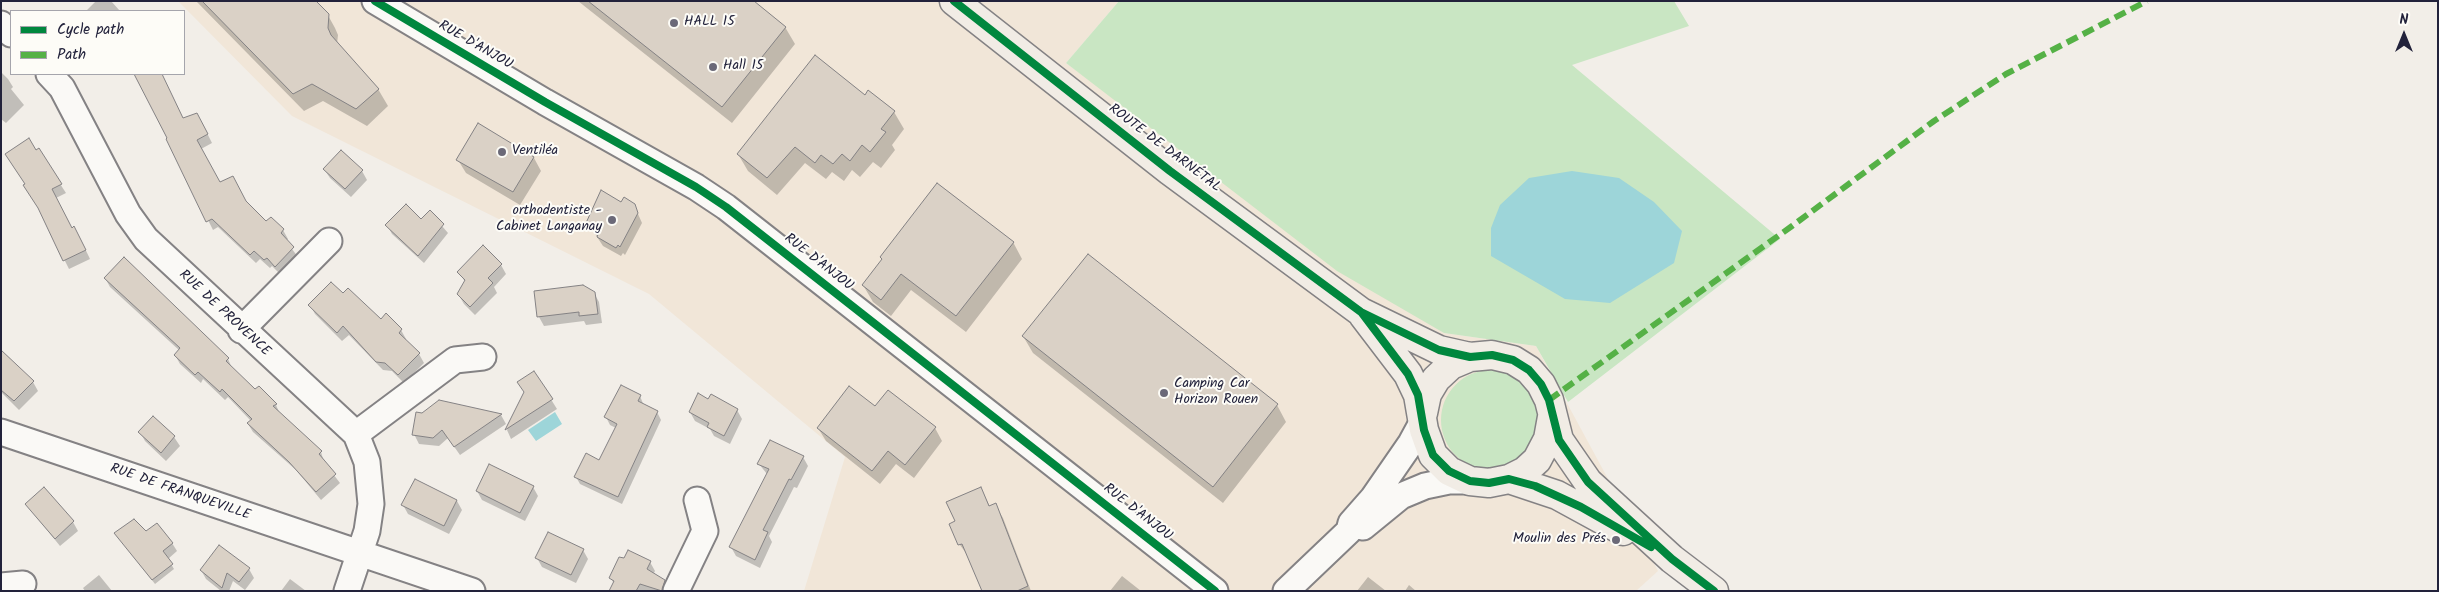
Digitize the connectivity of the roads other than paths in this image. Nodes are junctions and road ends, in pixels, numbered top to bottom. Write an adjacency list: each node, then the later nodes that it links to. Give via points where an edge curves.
1 (374, 1): 24 (street, RUE D'ANJOU, via 726,207)
2 (954, 1): 7 (main road, ROUTE DE DARNÉTAL, via 1170,171)
3 (1, 24): 4 (street)
4 (10, 33)
5 (51, 75): 8 (street, RUE DE PROVENCE, via 62,88 123,206 142,234)
6 (329, 241): 8 (street)
7 (1362, 312): 9 (main road, via 1440,350); 11 (main road, via 1408,374 1418,395)
8 (241, 330): 14 (street, RUE DE PROVENCE)
9 (1470, 356): 11 (main road, via 1451,365 1436,379 1427,394); 12 (main road, via 1492,355 1514,360 1529,370 1549,400)
10 (482, 357): 14 (street, via 455,360)
11 (1423, 417): 16 (main road, via 1433,455 1449,471); 18 (street, via 1411,443 1373,498 1351,523)
12 (1552, 417): 15 (main road, via 1548,439 1536,460); 20 (main road, via 1559,440 1588,482)
13 (1, 432): 19 (street, RUE DE FRANQUEVILLE)
14 (356, 434): 19 (street, RUE DE PROVENCE, via 367,462 371,504)
15 (1510, 480): 16 (main road); 20 (main road, via 1535,486 1581,507)
16 (1470, 481): 18 (street, via 1449,481 1417,489 1401,496 1360,530)
17 (697, 500): 23 (street, via 705,531)
18 (1349, 531): 25 (street)
19 (359, 552): 21 (street, RUE DE PROVENCE); 22 (street, RUE DE FRANQUEVILLE)
20 (1672, 559): 26 (main road)
21 (347, 591)
22 (472, 591)
23 (676, 591)
24 (1215, 591)
25 (1286, 591)
26 (1714, 591)

